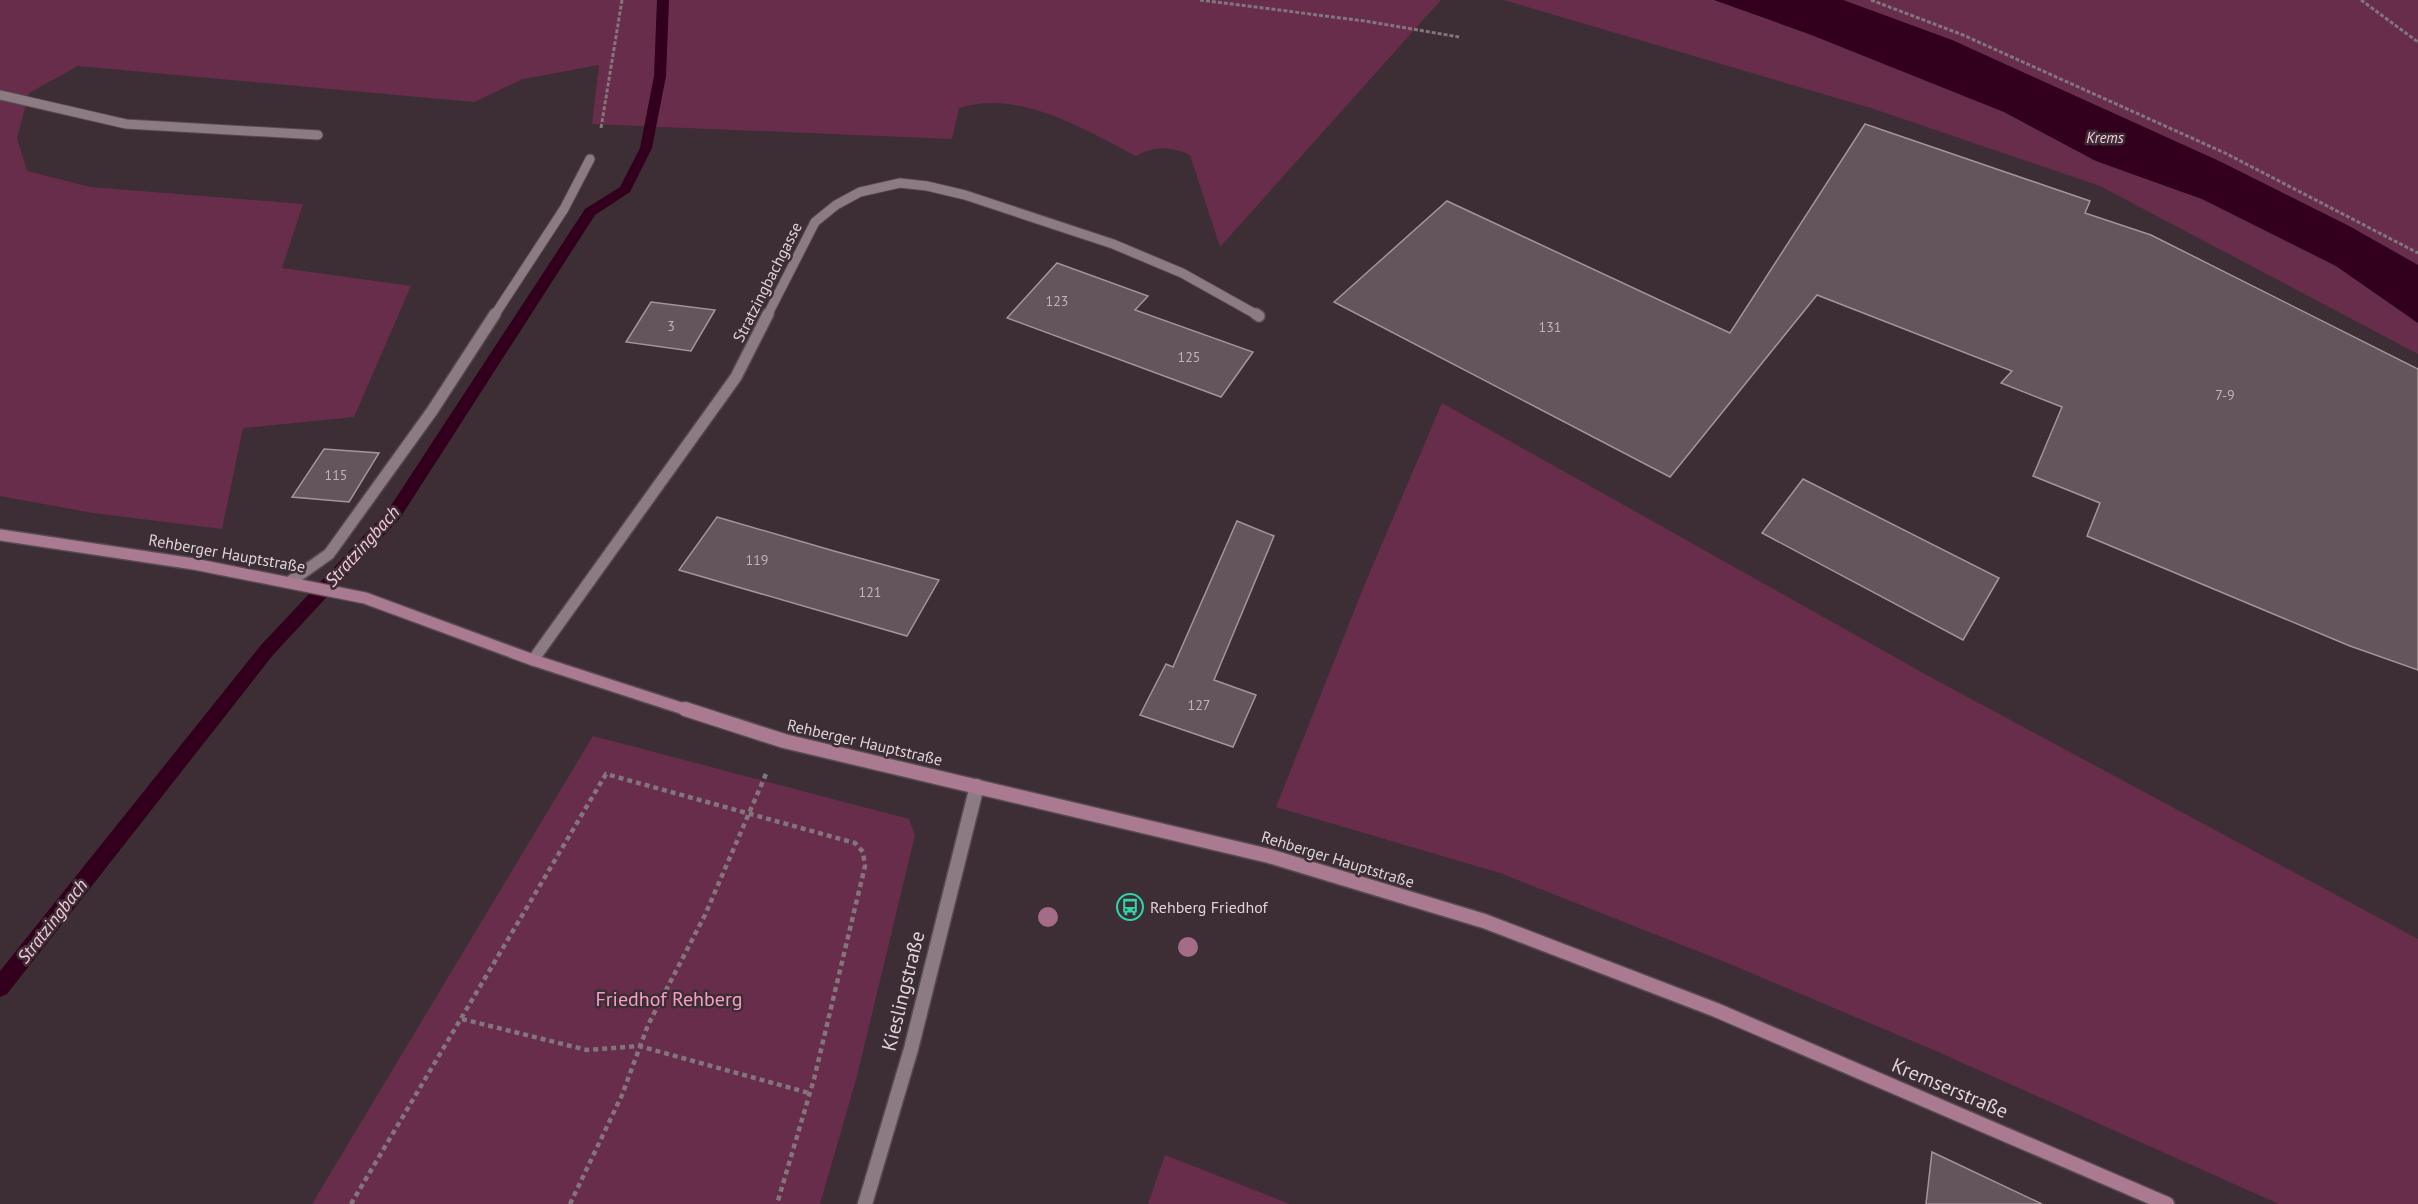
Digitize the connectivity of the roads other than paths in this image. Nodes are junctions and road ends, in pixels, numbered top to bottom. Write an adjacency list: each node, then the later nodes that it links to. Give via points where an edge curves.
1 (0, 95): 2 (street, via 126,124)
2 (318, 135)
3 (590, 159): 6 (street, via 564,209 432,411 329,554)
4 (1259, 316): 7 (street, Stratzingbachgasse, via 1172,268 1098,238 968,196 913,184 884,186 856,194 831,206 815,222 736,377)
5 (0, 535): 6 (main road, Rehberger Hauptstraße)
6 (291, 581): 7 (main road, Rehberger Hauptstraße, via 365,598)
7 (533, 660): 8 (main road, Rehberger Hauptstraße, via 783,741)
8 (977, 786): 9 (main road, Rehberger Hauptstraße, via 1281,860 1484,921); 10 (street, Kieslingstraße, via 911,1049)
9 (1716, 1010): 11 (main road, Kremserstraße)
10 (865, 1204)
11 (2167, 1204)

